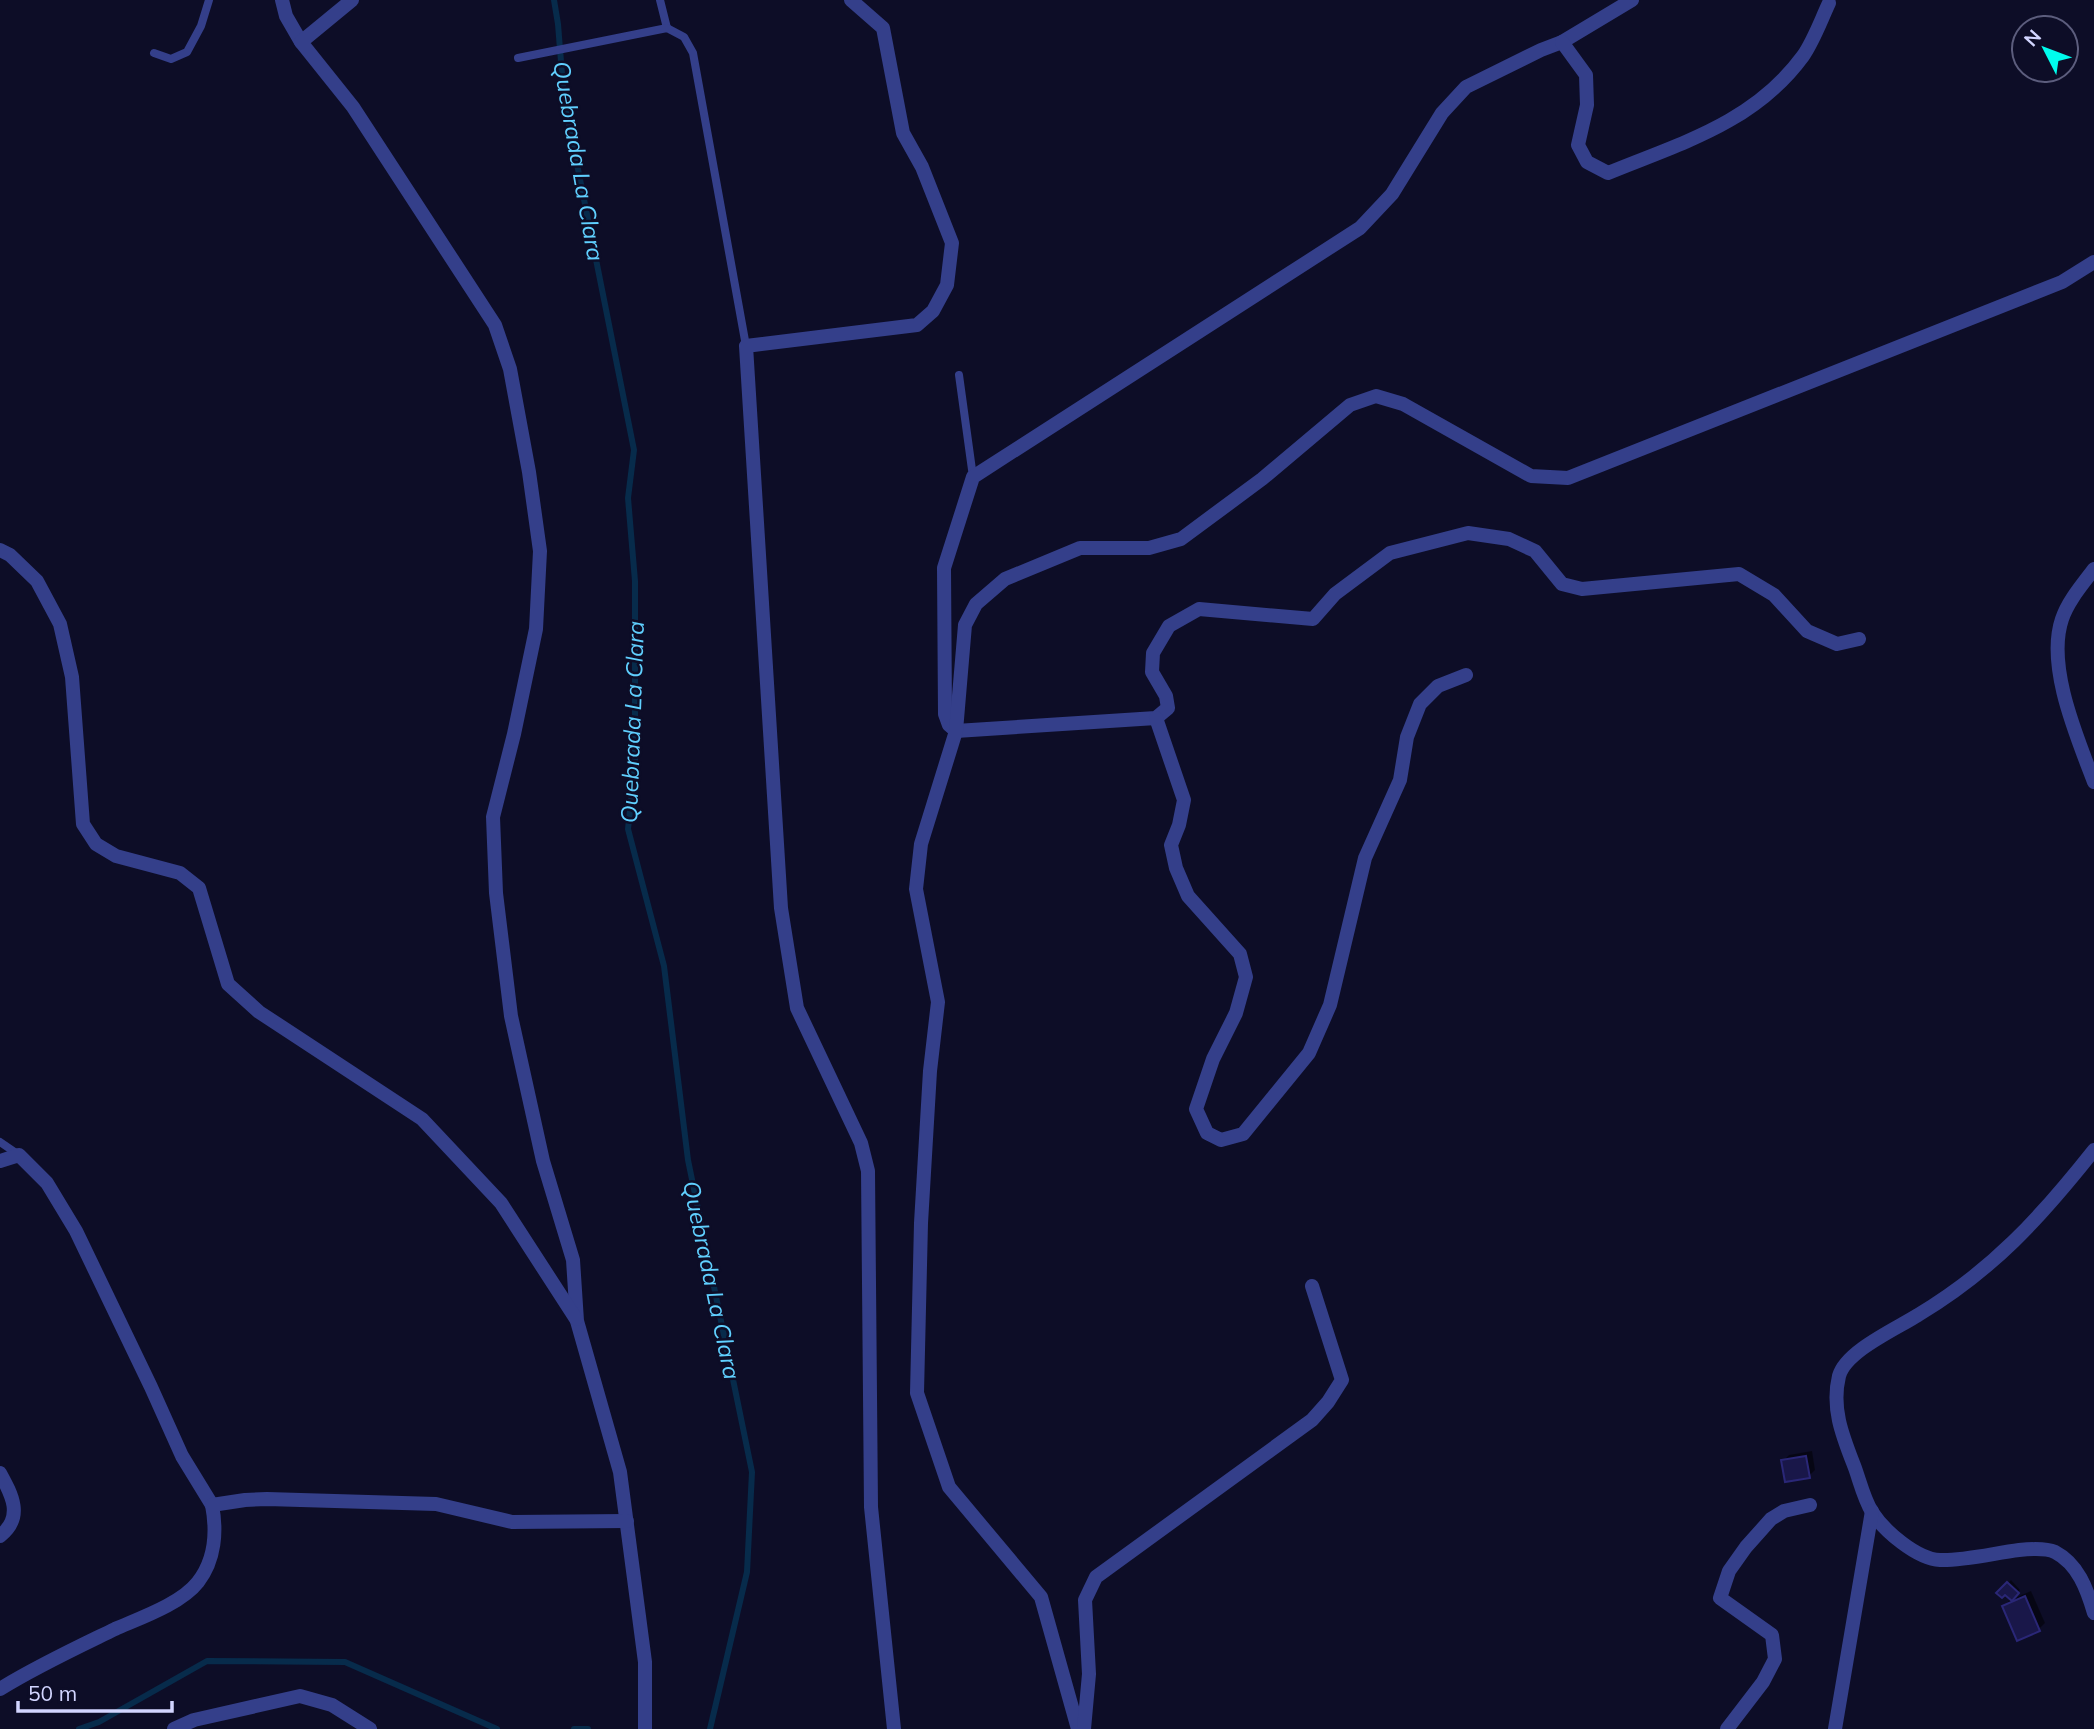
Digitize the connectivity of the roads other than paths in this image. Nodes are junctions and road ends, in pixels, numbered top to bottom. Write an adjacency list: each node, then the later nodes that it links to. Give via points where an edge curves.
1 (209, 0): 11 (lane, via 187,52 171,59)
2 (282, 0): 9 (street)
3 (352, 0): 9 (street)
4 (660, 0): 8 (lane)
5 (851, 0): 14 (street, via 883,28 904,133 952,243 947,285 933,311 917,325)
6 (1632, 0): 10 (street)
7 (1829, 3): 10 (street, via 1803,55 1760,103 1718,128 1608,173 1587,162 1578,145 1587,105 1586,75)
8 (667, 28): 12 (lane); 14 (lane, via 684,37 693,53)
9 (301, 42): 29 (street, via 353,107 495,325 510,369 540,551 536,629 493,817 496,893 512,1016 543,1161 573,1260)
10 (1562, 42): 16 (street, via 1466,87 1442,113 1392,194 1360,228)
11 (154, 53)
12 (518, 58)
13 (2094, 261): 22 (street, via 2062,282 1568,478 1531,476 1403,404 1376,396 1350,405 1181,539 1149,548 1080,548 1005,579 976,604 965,625)
14 (746, 345): 41 (street, via 781,908 797,1008 861,1143 868,1171 871,1507)
15 (959, 375): 16 (lane)
16 (973, 477): 22 (street, via 944,568 945,714)
17 (0, 550): 29 (street, via 37,581 60,624 72,677 83,824 96,844 116,856 180,873 199,888 228,984 259,1012 422,1119 501,1203)
18 (2094, 569): 23 (street, via 2062,619 2056,644 2066,708)
19 (1859, 639): 21 (street, via 1837,644 1807,631 1774,595 1739,573 1582,589 1562,584 1535,551 1509,539 1468,533 1391,553 1335,594 1313,619 1199,609 1169,626 1153,653 1152,672 1168,708)
20 (1466, 675): 21 (street, via 1438,686 1420,704 1407,737 1400,780 1365,858 1330,1005 1309,1053 1243,1134 1221,1140 1208,1133 1196,1109 1246,977 1240,954 1188,896 1176,868 1171,845 1184,800)
21 (1156, 718): 22 (street)
22 (956, 732): 42 (street, via 921,844 916,889 938,1002 921,1223 917,1393 949,1487 1041,1597)
23 (2094, 782)
24 (0, 1142): 26 (lane)
25 (2094, 1150): 33 (street, via 2050,1205 1998,1258 1951,1295 1854,1354 1840,1372 1838,1424)
26 (19, 1155): 27 (street); 31 (street, via 47,1183 76,1231 182,1456)
27 (0, 1161)
28 (1312, 1286): 43 (street, via 1342,1380 1312,1420 1096,1577 1085,1600 1089,1674)
29 (577, 1321): 34 (street, via 620,1472)
30 (0, 1473): 35 (street, via 13,1497 15,1514)
31 (212, 1505): 34 (street, via 245,1500 436,1504 512,1522); 37 (street, via 216,1527 211,1556 198,1582 180,1598)
32 (1810, 1505): 44 (street, via 1771,1519 1729,1571 1720,1598 1772,1635 1775,1659)
33 (1872, 1511): 36 (street, via 1888,1532 1916,1552 1938,1560 2027,1549 2053,1551 2074,1566); 45 (street)
34 (627, 1521): 40 (street, via 645,1662)
35 (0, 1536)
36 (2094, 1613)
37 (0, 1689)
38 (174, 1729): 39 (street, via 194,1720 300,1696 332,1705)
39 (370, 1729)
40 (645, 1729)
41 (894, 1729)
42 (1078, 1729)
43 (1084, 1729)
44 (1727, 1729)
45 (1835, 1729)

